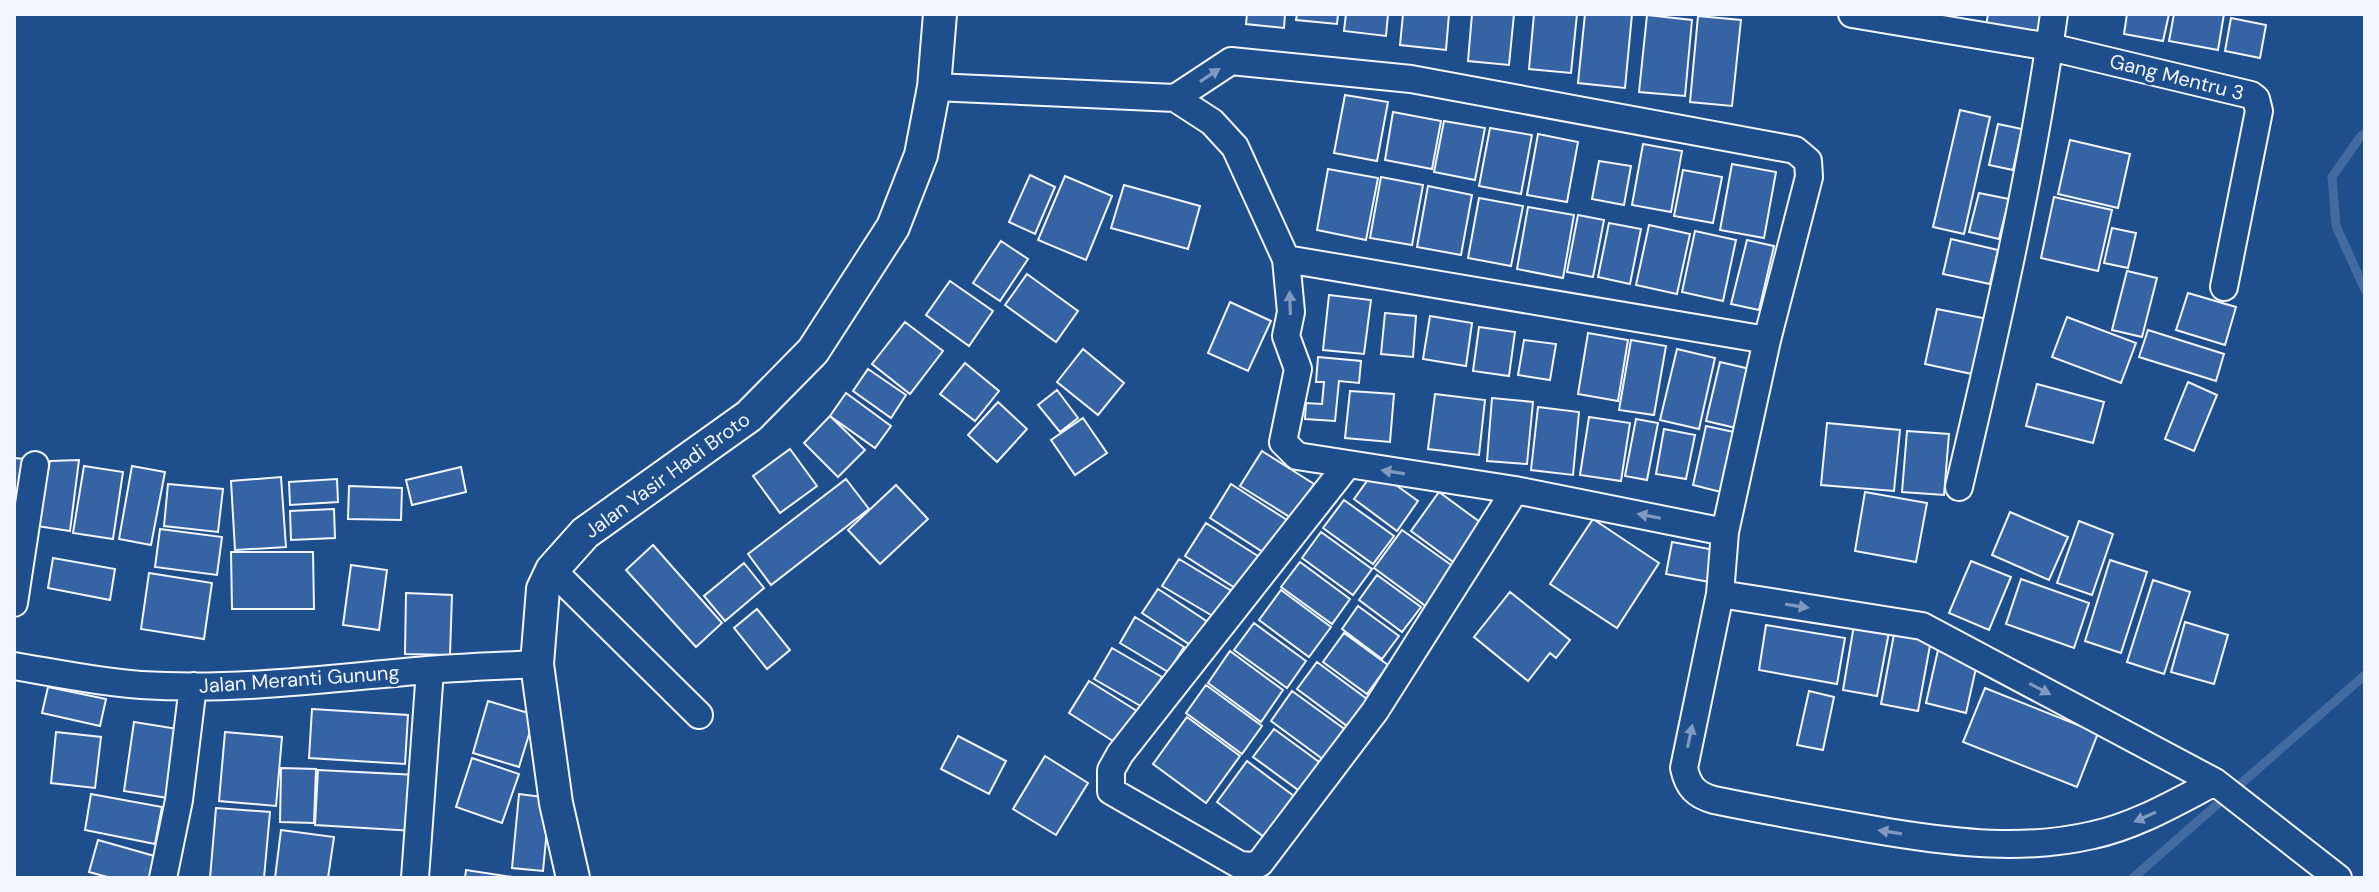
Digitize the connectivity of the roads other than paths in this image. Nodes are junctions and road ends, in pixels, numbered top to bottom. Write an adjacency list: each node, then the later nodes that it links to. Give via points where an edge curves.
1 (940, 14): 5 (street, Jalan Yasir Hadi Broto)
2 (1852, 14): 4 (street)
3 (2054, 14): 4 (street)
4 (2050, 47): 8 (street, Gang Mentru 3, via 2223,86 2256,99 2259,111); 12 (street, via 1995,338)
5 (934, 87): 6 (street); 15 (street, Jalan Yasir Hadi Broto, via 921,155 893,227 813,351 749,416 585,533)
6 (1175, 98): 7 (street, via 1212,122 1235,147); 9 (street, one-way to 9, via 1231,61 1411,79 1795,150 1808,161 1809,177)
7 (1286, 259): 9 (street); 10 (street, one-way to 7, via 1297,456 1283,442 1298,369 1286,336 1291,312)
8 (2224, 287)
9 (1767, 340): 14 (street)
10 (1348, 464): 13 (street, one-way to 10); 13 (street, via 1111,770 1111,791 1240,865 1260,863 1375,711)
11 (35, 465): 17 (street)
12 (1959, 487)
13 (1515, 490): 14 (street, one-way to 13)
14 (1725, 532): 16 (street)
15 (552, 570): 18 (street, Jalan Yasir Hadi Broto, via 543,589); 22 (street)
16 (1720, 594): 23 (street, one-way to 23, via 1922,626); 23 (street, one-way to 16, via 2129,824 2050,844 1948,842 1699,795 1684,768)
17 (14, 603)
18 (537, 664): 20 (street, Jalan Meranti Gunung); 26 (street, Jalan Yasir Hadi Broto, via 556,803)
19 (14, 666): 21 (street, Jalan Meranti Gunung, via 141,685)
20 (430, 670): 21 (street, Jalan Meranti Gunung, via 299,683); 25 (street)
21 (193, 686): 24 (street)
22 (699, 715)
23 (2219, 786): 27 (street)
24 (163, 878)
25 (415, 878)
26 (573, 878)
27 (2338, 878)

